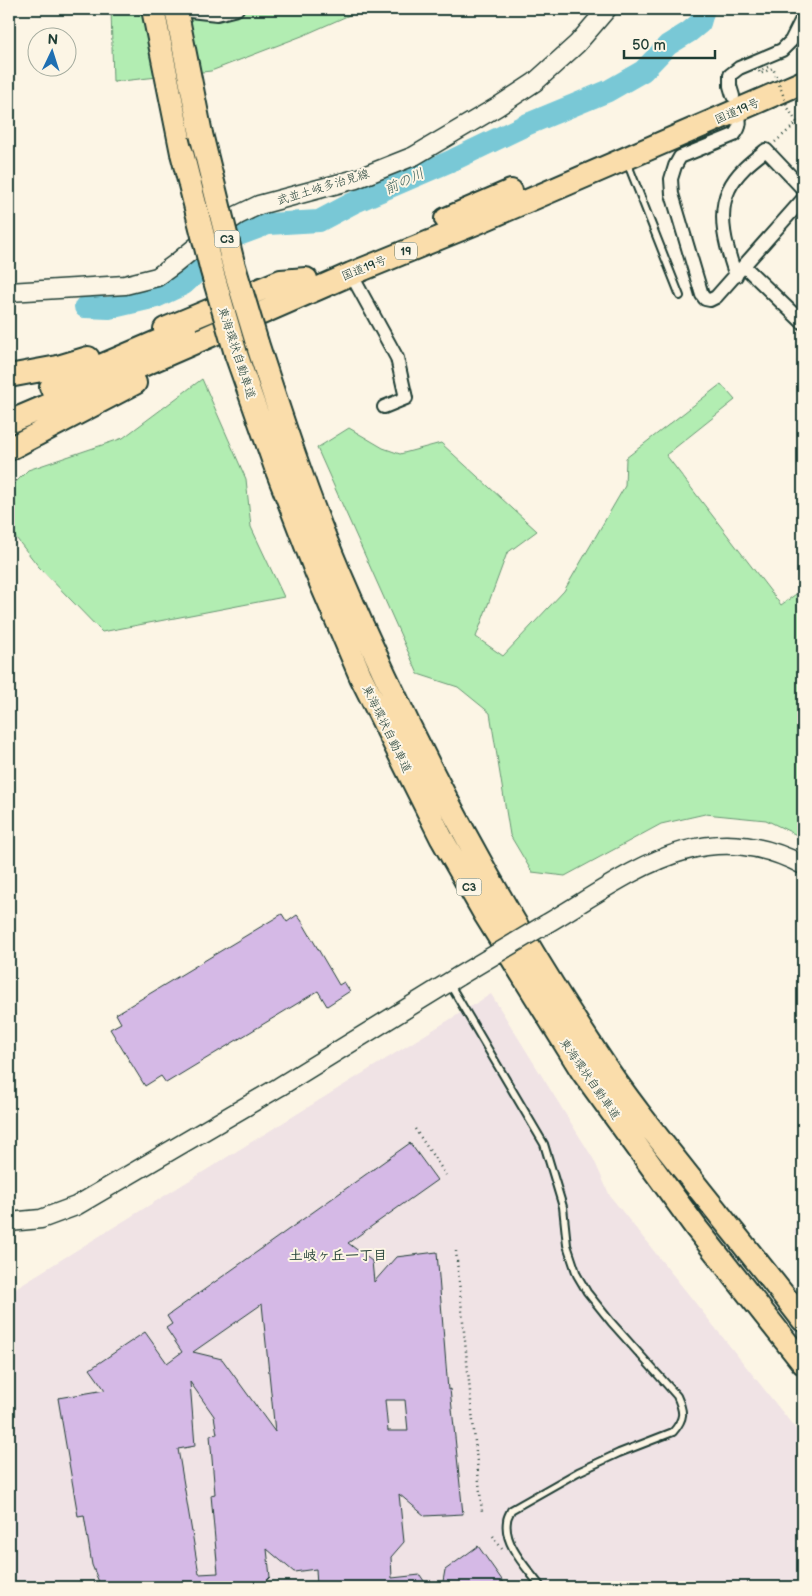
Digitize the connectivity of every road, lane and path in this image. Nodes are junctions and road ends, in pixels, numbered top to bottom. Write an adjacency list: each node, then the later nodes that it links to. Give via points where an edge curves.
1 (153, 9): 34 (highway, 東海環状自動車道 / C3, bridge, via 182,153 236,354 276,468 370,694 450,853 582,1071 697,1229)
2 (237, 9): 4 (street, via 217,14)
3 (607, 9): 18 (street, 武並土岐多治見線, via 577,44 535,82 414,156 356,179 259,205 219,228 157,277 125,285)
4 (182, 10): 33 (highway, 東海環状自動車道 / C3, bridge, via 201,134 257,342 298,465 338,570 383,672 492,884 580,1029 633,1105)
5 (803, 17): 9 (street, via 791,41 782,50 730,75)
6 (768, 67): 10 (path, bridge, via 759,71 760,74 773,68 797,123)
7 (803, 67): 9 (highway, 国道19号 / 19)
8 (803, 82): 9 (highway, 国道19号 / 19)
9 (735, 104): 11 (highway, 国道19号 / 19); 16 (street, via 740,119 738,131 680,157 671,179 672,194 702,295 710,300 716,297); 17 (highway, 国道19号 / 19)
10 (766, 150): 12 (street); 16 (street, via 747,165 729,189 723,222)
11 (625, 159): 15 (highway, 国道19号 / 19); 19 (lane)
12 (803, 189)
13 (803, 199): 14 (street)
14 (744, 266): 16 (street); 21 (street)
15 (350, 274): 20 (highway, 国道19号 / 19); 24 (street, via 397,358 406,398)
16 (736, 276)
17 (306, 279): 22 (highway, 19, via 281,281 113,350 58,367); 23 (highway, 国道19号 / 19)
18 (9, 292)
19 (680, 296)
20 (244, 321): 25 (highway, 国道19号 / 19); 26 (highway, 19, via 213,344)
21 (803, 323)
22 (9, 376)
23 (9, 406)
24 (384, 406)
25 (9, 422)
26 (9, 449)
27 (803, 865): 28 (street, bridge, via 765,849 739,844 717,844 671,854 648,864)
28 (454, 979): 31 (street, via 76,1206 41,1219); 36 (lane, via 544,1144 563,1207 567,1245 577,1275 611,1322 677,1396 682,1408 682,1417 673,1432 578,1472 511,1510 507,1521 513,1548)
29 (415, 1129): 30 (path)
30 (446, 1175)
31 (9, 1222)
32 (456, 1251): 35 (path)
33 (803, 1320)
34 (803, 1362)
35 (482, 1512)
36 (541, 1587)

